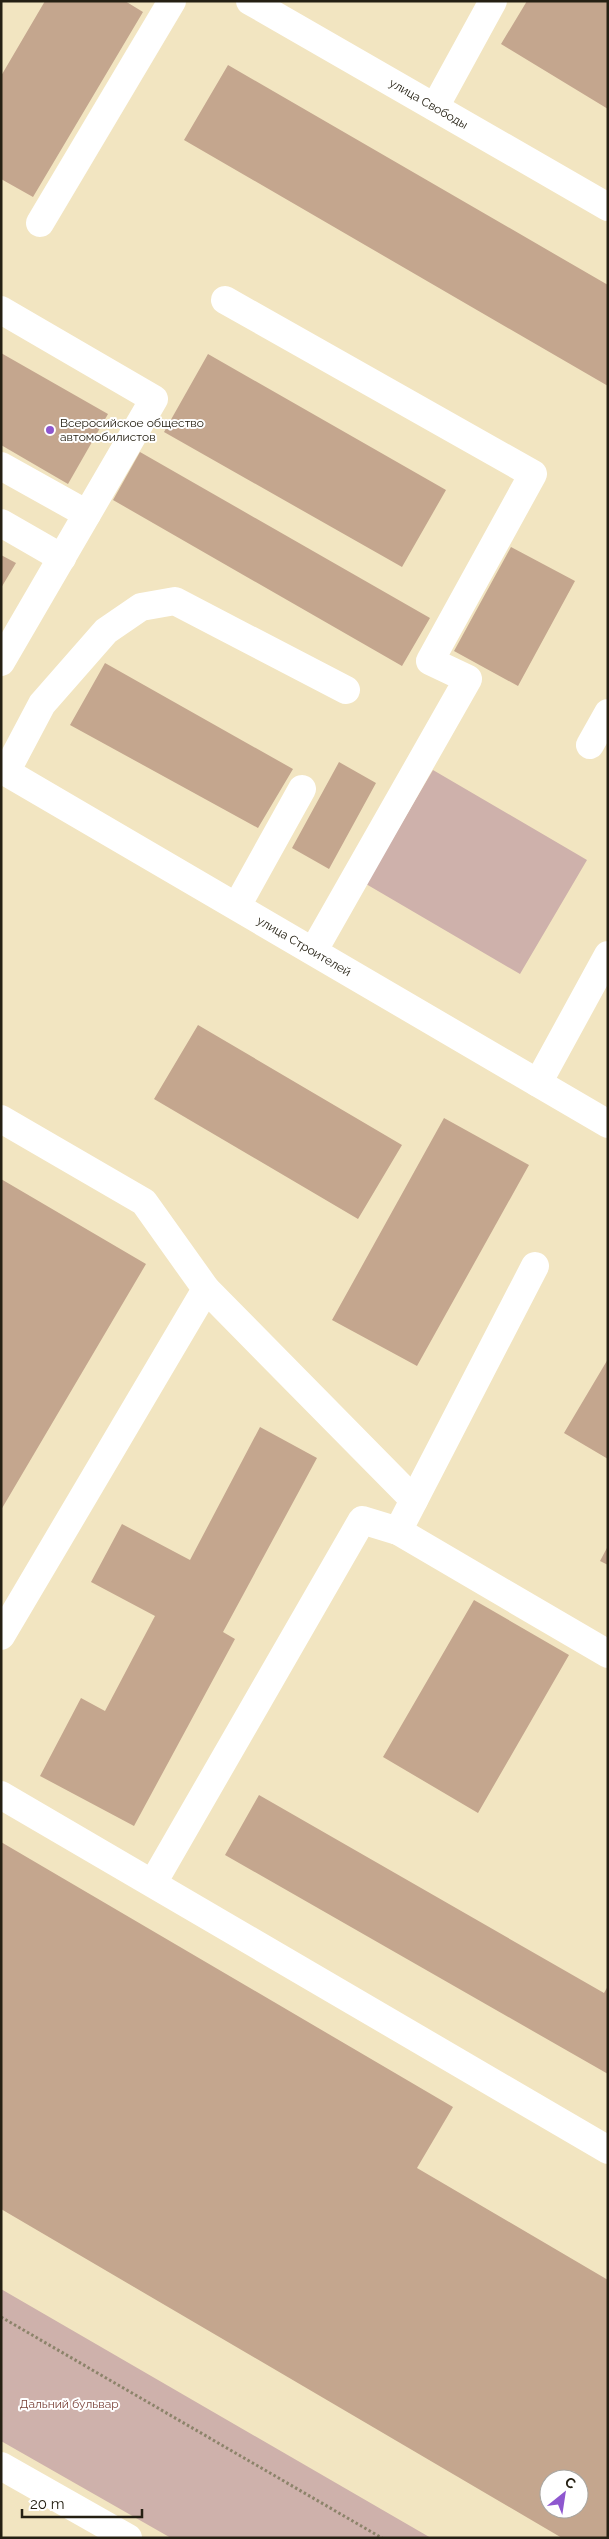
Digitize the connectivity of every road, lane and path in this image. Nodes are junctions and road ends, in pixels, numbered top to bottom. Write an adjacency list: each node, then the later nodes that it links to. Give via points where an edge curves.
1 (172, 1): 6 (street)
2 (250, 1): 4 (street, улица Свободы)
3 (493, 1): 4 (street)
4 (435, 108): 5 (street, улица Свободы)
5 (608, 207)
6 (40, 223)
7 (225, 300): 20 (street, via 533,474 430,661 468,680)
8 (1, 310): 10 (street, via 154,399)
9 (1, 466): 10 (street)
10 (87, 514): 12 (street)
11 (1, 523): 12 (street)
12 (62, 558): 13 (street)
13 (1, 662)
14 (346, 690): 17 (street, via 174,600 141,607 106,632 42,704)
15 (608, 713): 16 (street)
16 (590, 745)
17 (3, 771): 19 (street, улица Строителей)
18 (302, 789): 19 (street)
19 (237, 906): 20 (street, улица Строителей)
20 (314, 950): 22 (street, улица Строителей)
21 (608, 956): 22 (street)
22 (538, 1083): 24 (street, улица Строителей)
23 (1, 1119): 26 (street, via 144,1202)
24 (608, 1124)
25 (535, 1266): 27 (street)
26 (206, 1289): 27 (street); 29 (street)
27 (414, 1500): 28 (street)
28 (398, 1531): 30 (street); 32 (street, via 362,1520)
29 (1, 1636)
30 (608, 1654)
31 (1, 1795): 32 (street)
32 (153, 1884): 33 (street)
33 (608, 2150)
34 (1, 2317): 37 (path)
35 (1, 2466): 36 (street)
36 (128, 2538)
37 (382, 2538)

